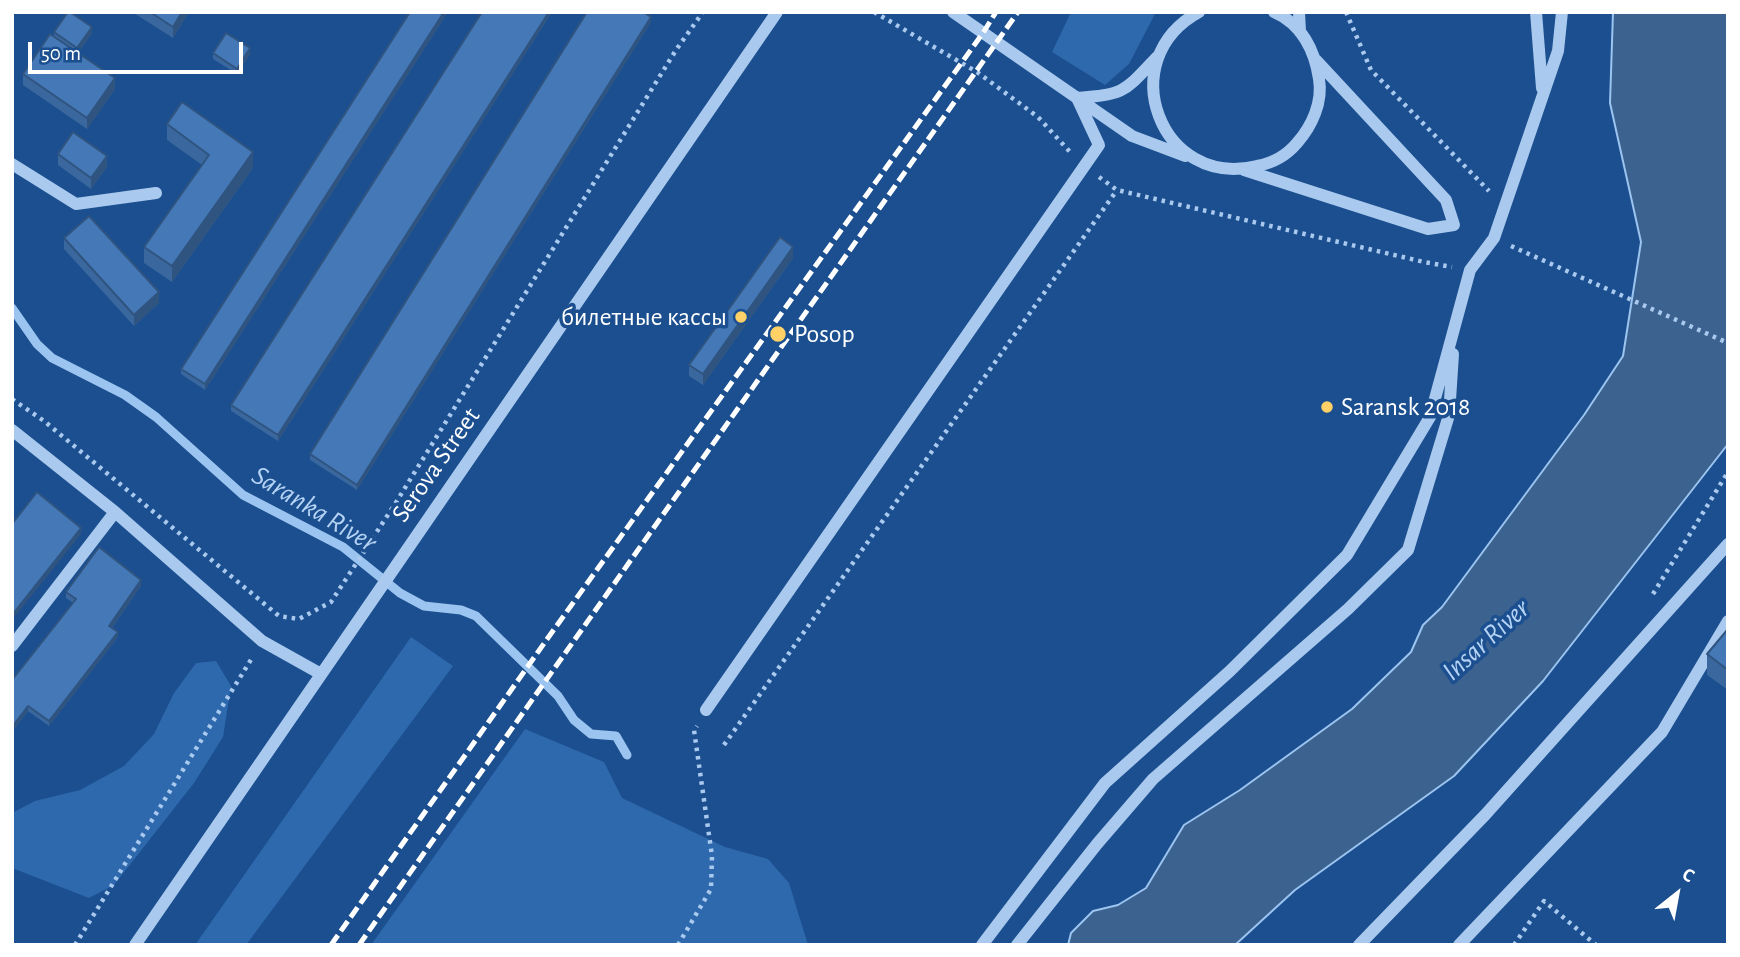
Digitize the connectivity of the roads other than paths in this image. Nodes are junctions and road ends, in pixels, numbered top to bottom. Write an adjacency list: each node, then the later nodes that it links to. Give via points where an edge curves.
1 (777, 12): 25 (street, Serova Street)
2 (953, 12): 14 (street)
3 (1178, 12): 10 (street)
4 (1199, 12): 10 (street)
5 (1274, 12): 9 (street)
6 (1299, 12): 9 (street)
7 (1536, 12): 13 (street)
8 (1562, 12): 13 (street, via 1558,51)
9 (1300, 32): 12 (street)
10 (1167, 38): 11 (street)
11 (1158, 56): 14 (street, via 1127,89); 15 (street, via 1154,101 1162,125 1176,145)
12 (1316, 60): 17 (street, via 1317,110 1307,132 1290,151 1268,164); 17 (street, via 1446,200 1454,225 1428,229)
13 (1543, 95): 19 (street, via 1494,238 1470,270)
14 (1077, 98): 15 (street, via 1132,136); 26 (street, via 1099,145)
15 (1195, 160): 17 (street)
16 (12, 164): 18 (street, via 76,204)
17 (1244, 170)
18 (156, 194)
19 (1455, 325): 28 (street, via 1430,417 1347,555 1230,671 1105,783); 29 (street, via 1449,415 1408,550 1348,609 1153,779)
20 (12, 430): 21 (street)
21 (115, 512): 24 (street); 25 (street, via 262,641)
22 (1728, 544): 30 (street, via 1485,815)
23 (1728, 621): 31 (street, via 1662,732)
24 (12, 646)
25 (321, 674): 27 (street, Serova Street)
26 (706, 710)
27 (135, 945)
28 (982, 945)
29 (1017, 945)
30 (1359, 945)
31 (1459, 945)

